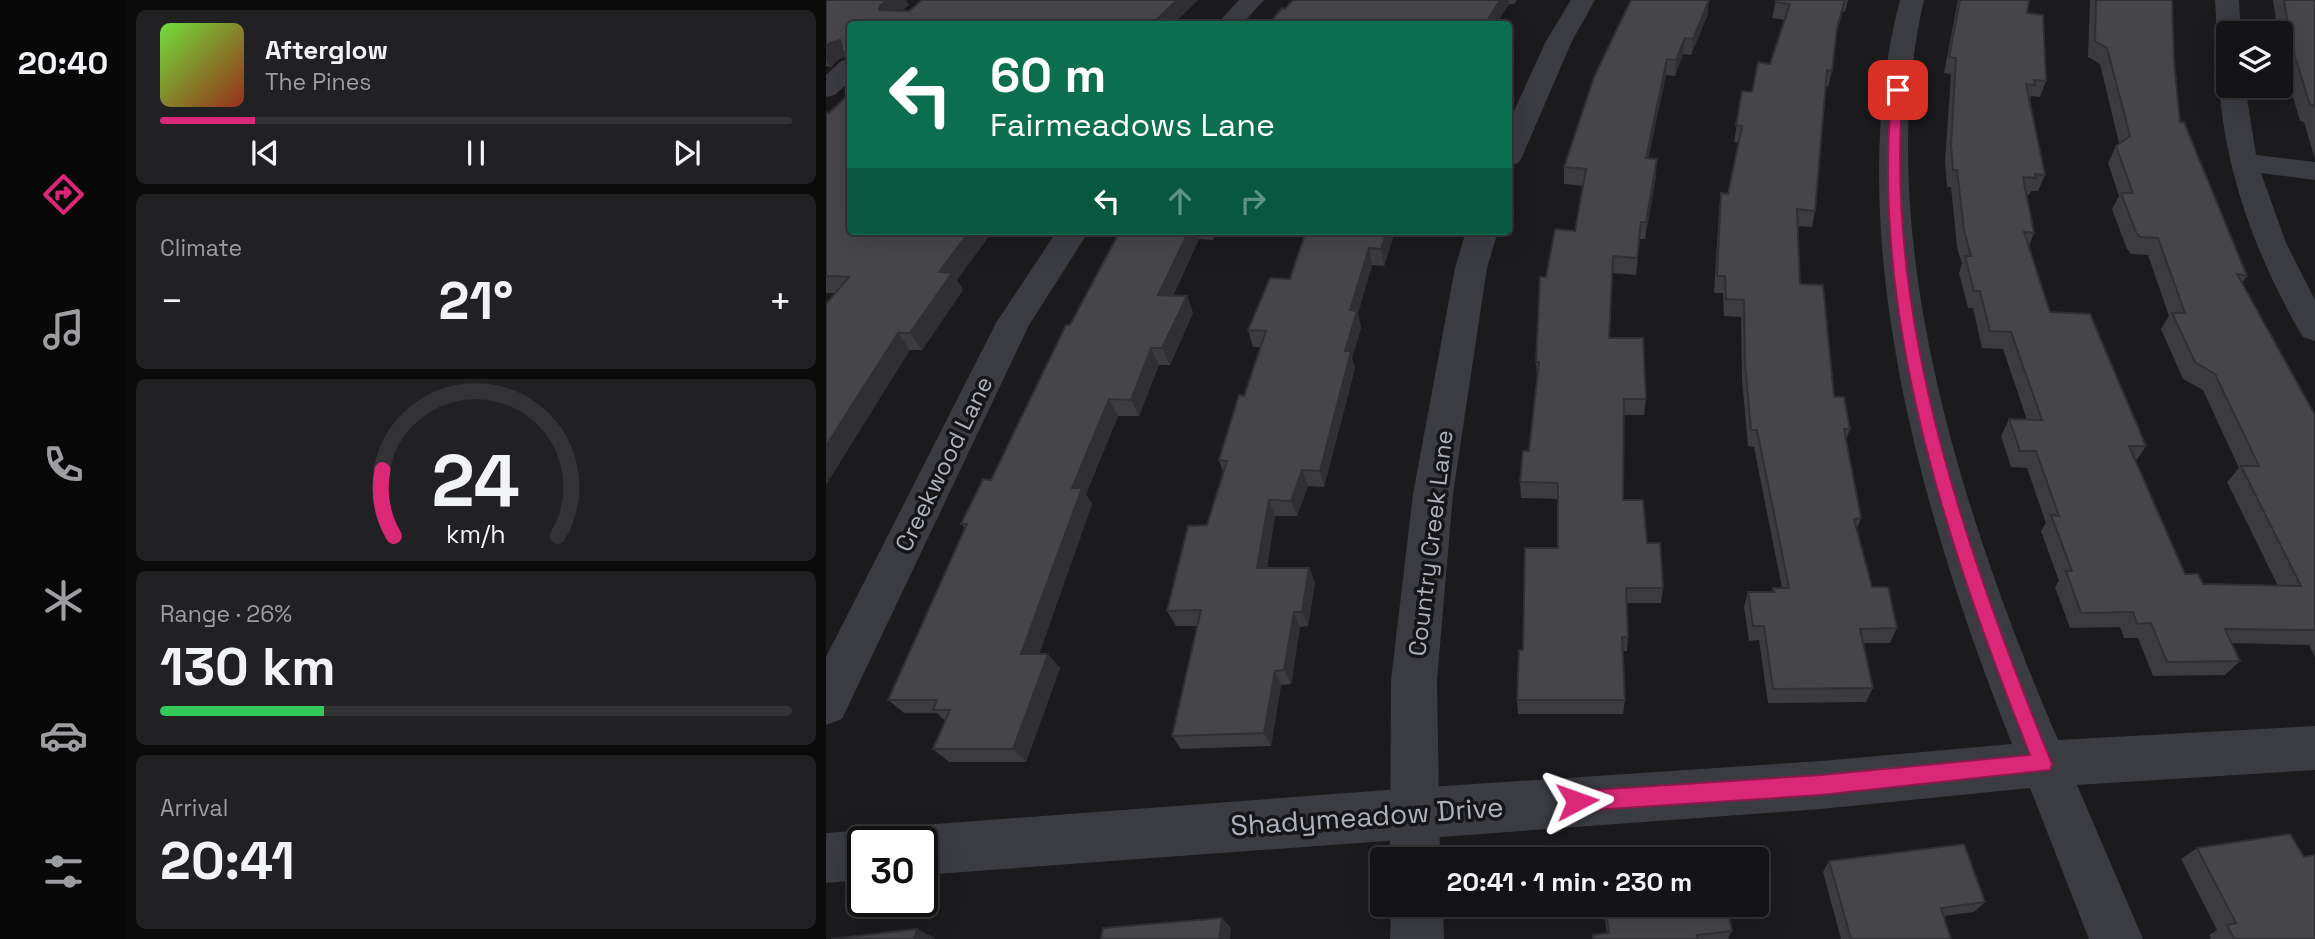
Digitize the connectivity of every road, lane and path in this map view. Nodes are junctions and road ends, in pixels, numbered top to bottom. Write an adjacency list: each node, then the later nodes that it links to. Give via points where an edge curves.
1 (1252, 0): 5 (street)
2 (1583, 0): 10 (street, via 1559,41)
3 (1912, 0): 18 (street, via 1903,36 1893,143 1907,316 1939,472 2001,660)
4 (2227, 0): 6 (street)
5 (1232, 21)
6 (2228, 21)
7 (847, 70): 8 (street)
8 (826, 89)
9 (2234, 98): 11 (street)
10 (1512, 148)
11 (2244, 162): 12 (street); 15 (street, via 2271,245)
12 (2315, 171)
13 (1070, 235): 16 (street, Creekwood Lane, via 1013,323)
14 (1481, 235): 19 (street, Country Creek Lane, via 1471,268 1433,494 1414,680)
15 (2315, 329)
16 (826, 704)
17 (2315, 748): 18 (street, Shadymeadow Drive)
18 (2043, 764): 19 (street, Shadymeadow Drive, via 1821,785); 26 (street)
19 (1414, 812): 20 (street, Country Creek Lane); 21 (street, Shadymeadow Drive)
20 (1415, 847)
21 (938, 849)
22 (847, 856): 23 (street)
23 (826, 858)
24 (1416, 917): 25 (street)
25 (1417, 939)
26 (2116, 939)

